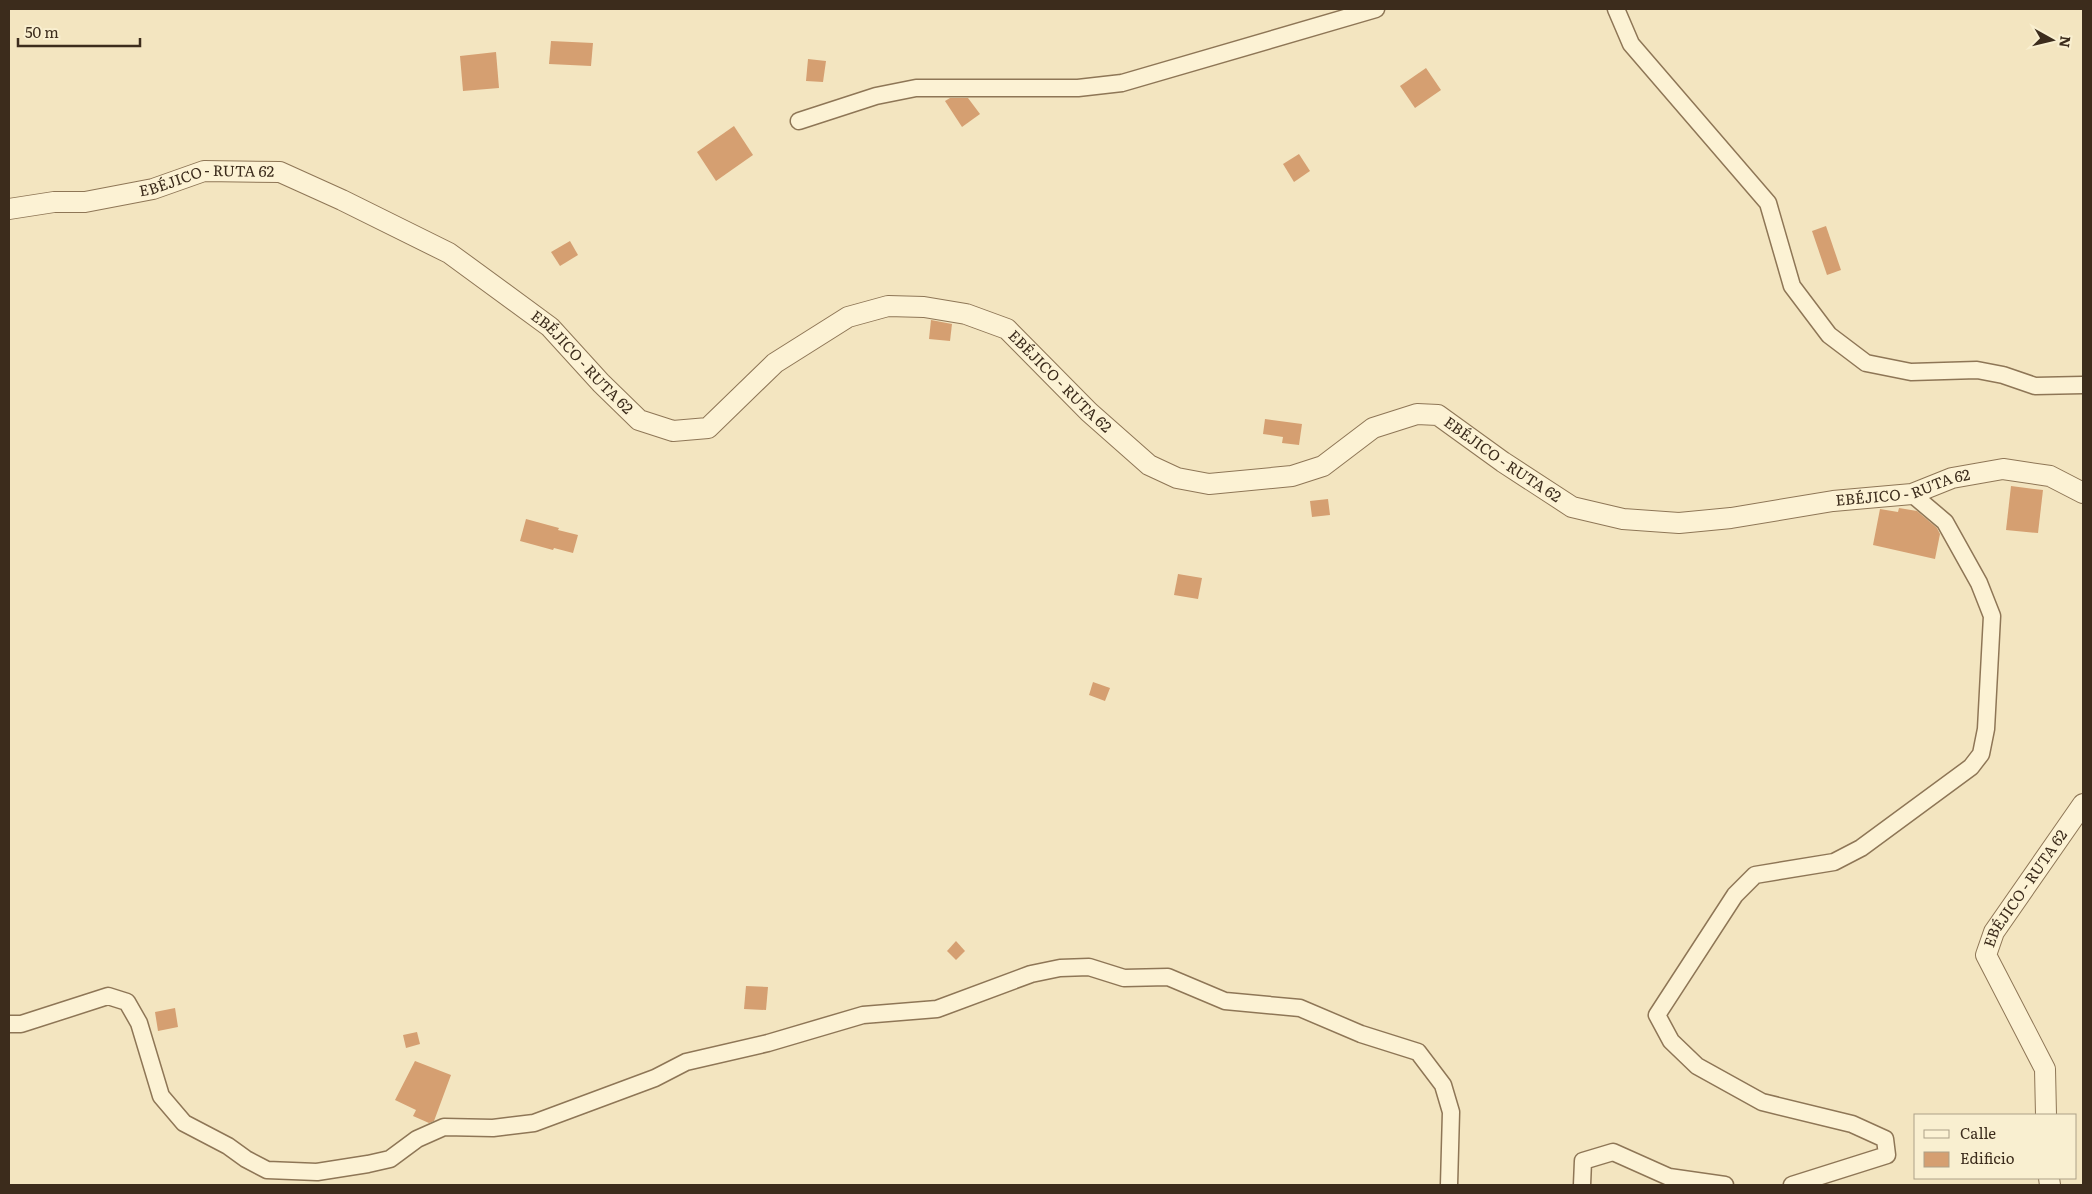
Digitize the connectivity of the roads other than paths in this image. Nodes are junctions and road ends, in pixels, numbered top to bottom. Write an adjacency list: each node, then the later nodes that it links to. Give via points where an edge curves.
1 (1376, 9): 3 (street, via 1122,83 1078,88 916,88 876,96)
2 (1616, 9): 5 (street, via 1630,44 1768,203 1792,286 1829,335 1866,363 1911,372 1977,370 2035,386)
3 (799, 122)
4 (9, 209): 7 (street, EBÉJICO - RUTA 62, via 54,202 85,202 154,190 204,171 280,172 449,254 550,327 639,420 673,431 708,428 775,363 848,317 888,306 924,307 966,314 1007,329 1089,412 1149,464 1177,478 1209,484 1292,476 1323,466 1373,428 1417,414 1438,415 1572,507 1622,519 1679,523 1833,501)
5 (2083, 385)
6 (2083, 493): 7 (street, EBÉJICO - RUTA 62, via 2050,476 2003,469 1952,478)
7 (1912, 494): 14 (street, via 1946,522 1979,583 1992,616 1986,729 1981,754 1971,767 1861,848 1834,862 1755,875 1735,895 1657,1015 1671,1041 1697,1066 1762,1102 1852,1124 1885,1139 1887,1155)
8 (2083, 804): 10 (street, EBÉJICO - RUTA 62, via 1994,932 1986,955 2045,1069)
9 (9, 1024): 11 (street, via 21,1024 108,996 127,1002 139,1023 161,1096 184,1123 267,1170 317,1172 390,1159 417,1139 444,1127 493,1128 534,1123 655,1078 686,1062 768,1043 863,1015 937,1009 1031,974 1089,967 1124,978 1168,977 1225,1001 1300,1008 1361,1034 1418,1052 1442,1086 1451,1112)
10 (2046, 1114)
11 (1449, 1185)
12 (1582, 1185): 13 (street, via 1584,1161 1613,1152 1669,1177)
13 (1725, 1185)
14 (1792, 1185)

